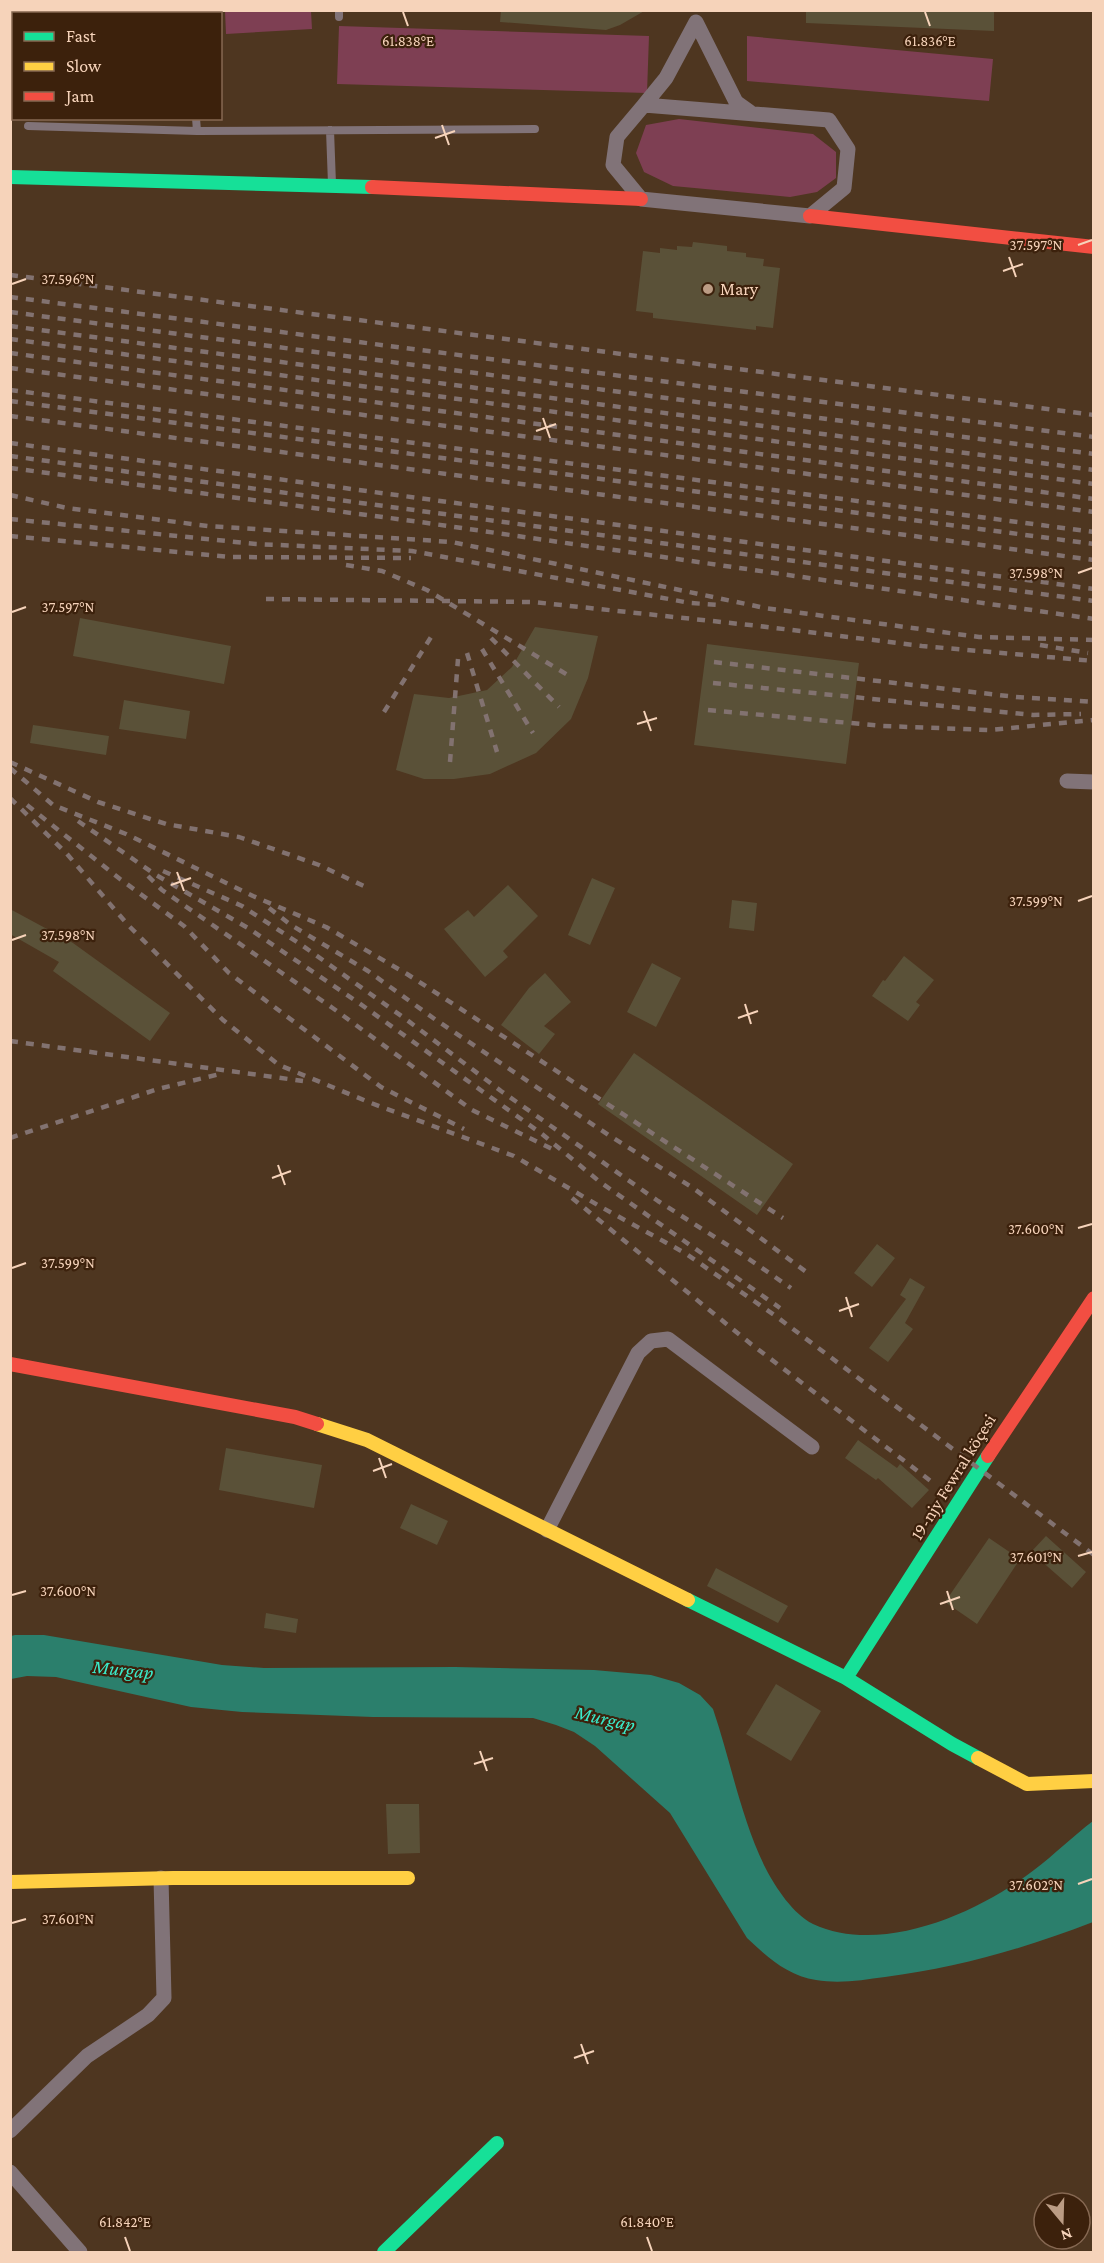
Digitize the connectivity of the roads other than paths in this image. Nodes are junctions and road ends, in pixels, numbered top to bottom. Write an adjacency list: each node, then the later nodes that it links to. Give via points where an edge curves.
1 (696, 16): 2 (street, via 666,78); 3 (street, via 736,102)
2 (644, 105): 3 (street); 11 (street, via 617,137 613,165)
3 (750, 112): 12 (street, via 829,120 848,149 844,188)
4 (196, 120): 8 (lane)
5 (28, 126): 8 (lane)
6 (535, 129): 7 (lane)
7 (330, 130): 8 (lane); 10 (lane)
8 (197, 131)
9 (10, 177): 10 (street)
10 (332, 186): 11 (street)
11 (641, 199): 12 (street)
12 (810, 216): 13 (street)
13 (1094, 247)
14 (1067, 781): 15 (street)
15 (1094, 782)
16 (1094, 1298): 20 (street, 19-njy Fewral köçesi)
17 (10, 1364): 19 (street, via 295,1417 367,1440)
18 (812, 1447): 19 (street, via 668,1338 651,1341 638,1353)
19 (546, 1530): 20 (street)
20 (846, 1678): 21 (street, via 952,1744 1027,1784)
21 (1094, 1781)
22 (161, 1878): 23 (street); 24 (street); 25 (street, via 164,1998 148,2015 87,2055)
23 (408, 1878)
24 (10, 1882)
25 (10, 2131)
26 (497, 2143): 29 (street)
27 (10, 2172): 28 (street)
28 (80, 2253)
29 (384, 2253)

